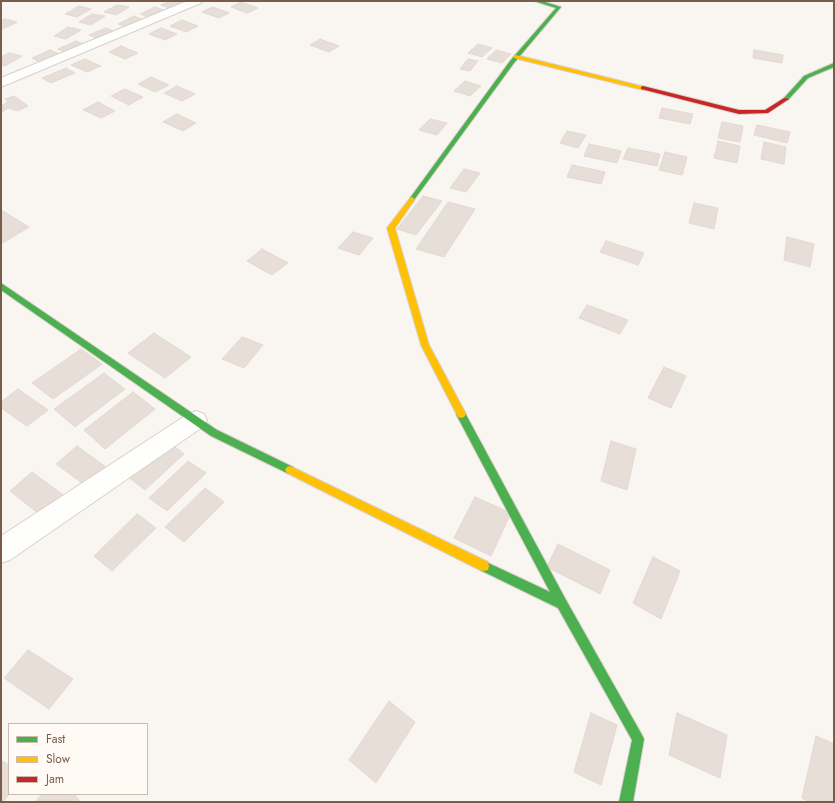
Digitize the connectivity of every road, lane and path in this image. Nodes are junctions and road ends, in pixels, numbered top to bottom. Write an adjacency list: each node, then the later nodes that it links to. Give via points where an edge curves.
1 (197, 1): 5 (street)
2 (536, 1): 3 (street, via 559,7)
3 (516, 57): 4 (street, via 739,112 766,112 788,98 806,78); 9 (street, via 391,228 425,345)
4 (834, 65)
5 (1, 83)
6 (1, 286): 7 (street)
7 (196, 420): 8 (street); 9 (street, via 214,433)
8 (1, 551)
9 (562, 604): 10 (street, via 638,739)
10 (626, 802)

